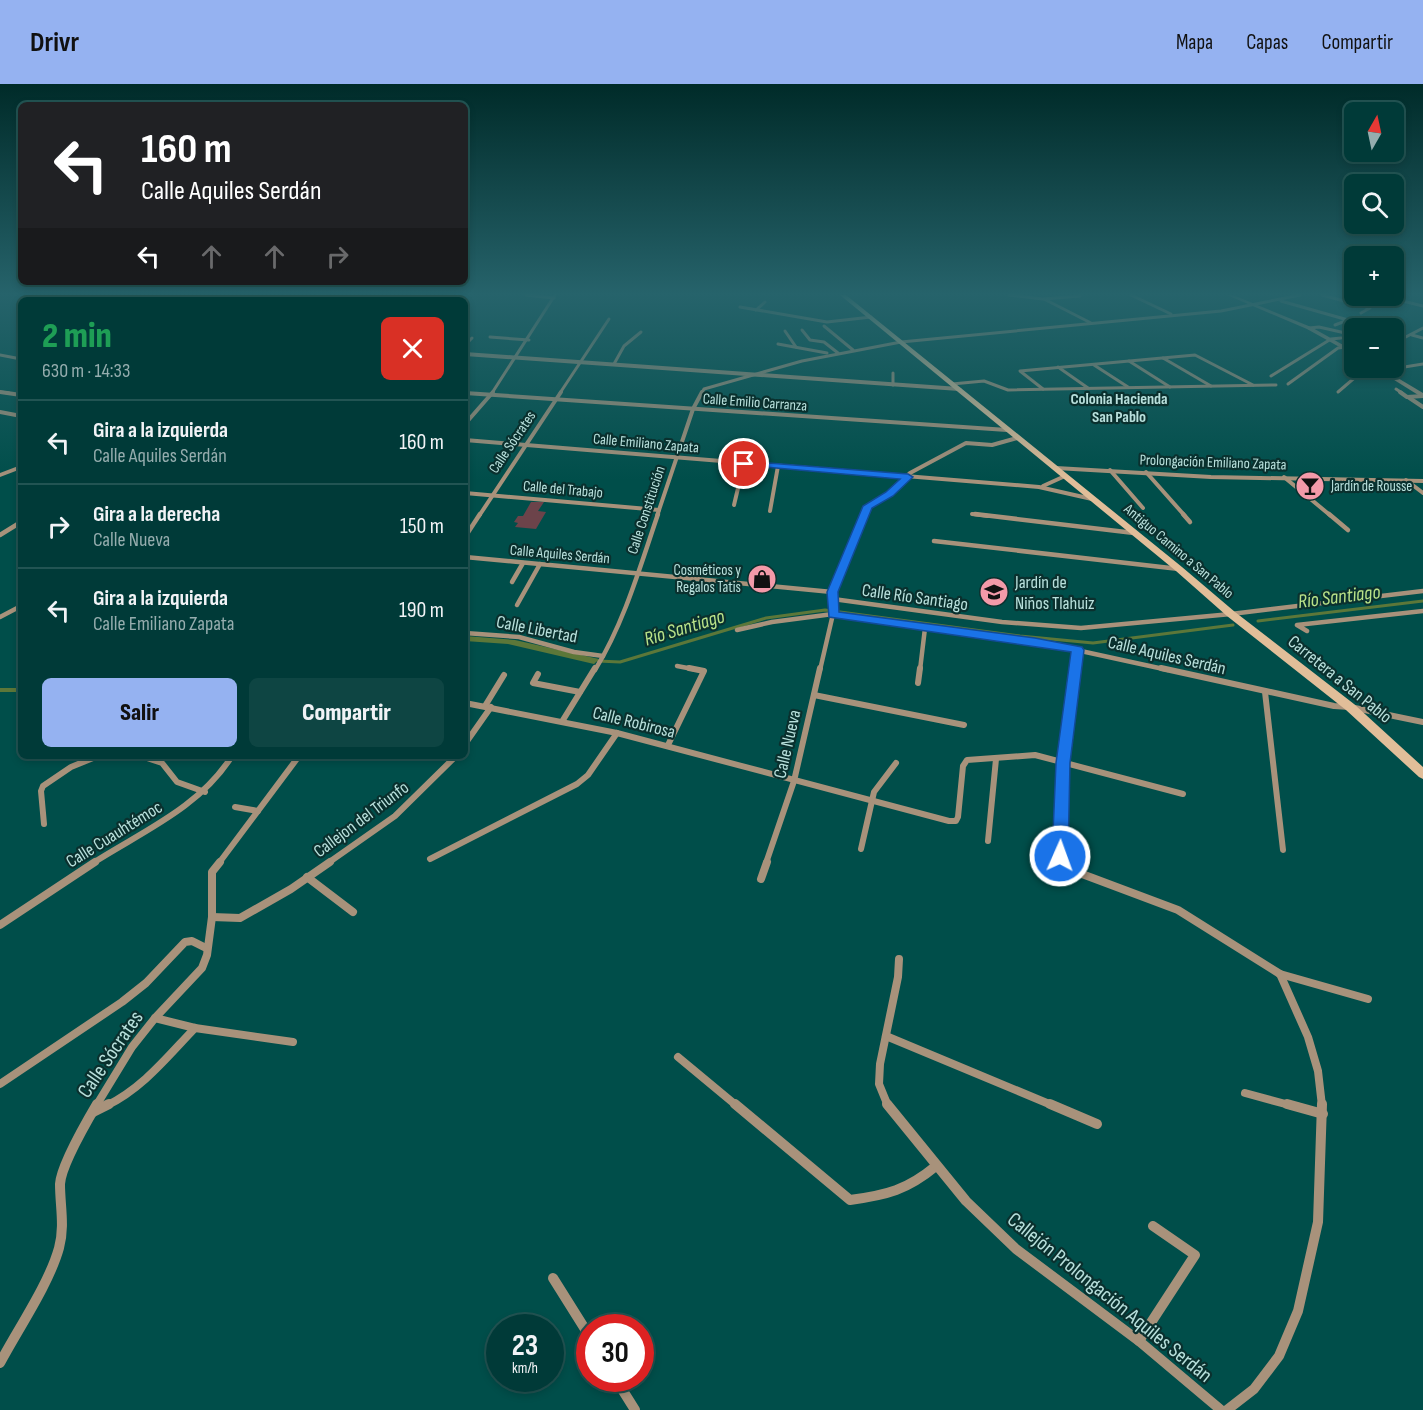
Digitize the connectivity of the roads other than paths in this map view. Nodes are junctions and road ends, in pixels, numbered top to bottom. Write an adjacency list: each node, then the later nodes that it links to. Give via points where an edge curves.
1 (517, 357): 12 (street); 41 (street)
2 (585, 357): 12 (street, Calle Sócrates)
3 (618, 357): 13 (street)
4 (818, 357): 19 (street, Calle Constitución)
5 (919, 357): 24 (main road, Antiguo Camino a San Pablo)
6 (1175, 357): 10 (street)
7 (1199, 357): 27 (street)
8 (1302, 357): 20 (street)
9 (1326, 357): 25 (street)
10 (1163, 358): 11 (street); 29 (street)
11 (1129, 361): 14 (street); 30 (street)
12 (582, 362): 13 (street); 44 (street, Calle Sócrates)
13 (614, 364): 19 (street)
14 (1093, 364): 17 (street); 31 (street)
15 (1423, 364): 16 (street)
16 (1404, 366)
17 (1058, 367): 34 (street); 36 (street, via 1020,371)
18 (893, 373): 26 (street)
19 (748, 374): 26 (street); 46 (street, Calle Constitución, via 704,389)
20 (1271, 376)
21 (1404, 376): 32 (street)
22 (1354, 378): 38 (street)
23 (1394, 378): 42 (street)
24 (952, 384): 33 (main road, Antiguo Camino a San Pablo); 36 (street, via 984,381 1008,390)
25 (1288, 384)
26 (893, 385): 33 (street)
27 (1254, 385): 28 (street); 29 (street)
28 (1276, 385)
29 (1212, 386): 30 (street)
30 (1171, 387): 31 (street)
31 (1128, 388): 34 (street)
32 (1423, 388)
33 (959, 389): 50 (main road, Antiguo Camino a San Pablo)
34 (1088, 389): 36 (street)
35 (1396, 389): 43 (street)
36 (1044, 390)
37 (0, 392): 40 (street)
38 (1338, 392)
39 (468, 393): 41 (street, Calle Emilio Carranza)
40 (18, 395)
41 (491, 395): 44 (street, Calle Emilio Carranza); 49 (street)
42 (1423, 396): 43 (street)
43 (1407, 397): 45 (street)
44 (558, 400): 46 (street, Calle Emilio Carranza); 53 (street, Calle Sócrates)
45 (1423, 407)
46 (693, 409): 50 (street, Calle Emilio Carranza); 54 (street, Calle Constitución)
47 (0, 412): 48 (street)
48 (18, 415)
49 (468, 421)
50 (1007, 430): 51 (main road, Antiguo Camino a San Pablo)
51 (1017, 438): 58 (main road, Antiguo Camino a San Pablo); 63 (street, via 992,445 966,443)
52 (468, 440): 53 (street, Calle Emiliano Zapata)
53 (526, 445): 54 (street, Calle Emiliano Zapata); 70 (street, Calle Sócrates)
54 (676, 458): 55 (street, Calle Emiliano Zapata); 74 (street, Calle Constitución)
55 (744, 464): 56 (street, Calle Emiliano Zapata); 72 (street)
56 (778, 466): 63 (street, Calle Emiliano Zapata); 75 (street)
57 (18, 468): 61 (street)
58 (1056, 468): 59 (street, Prolongación Emiliano Zapata); 62 (main road, Antiguo Camino a San Pablo)
59 (1110, 470): 60 (street, Prolongación Emiliano Zapata); 73 (street)
60 (1146, 472): 64 (street, Prolongación Emiliano Zapata); 77 (street)
61 (0, 475)
62 (1065, 476): 67 (street, Calle Emiliano Zapata); 71 (main road, Antiguo Camino a San Pablo)
63 (908, 477): 67 (street, Calle Emiliano Zapata); 91 (street, via 868,506)
64 (1283, 477): 65 (street, Prolongación Emiliano Zapata); 79 (street)
65 (1405, 480): 66 (street, Prolongación Emiliano Zapata); 68 (street)
66 (1423, 481)
67 (1040, 487): 71 (street, Calle Emiliano Zapata)
68 (1423, 492)
69 (468, 494): 70 (street, Calle del Trabajo)
70 (493, 495): 74 (street, Calle del Trabajo); 80 (street, Calle Sócrates)
71 (1092, 499): 81 (main road, Antiguo Camino a San Pablo)
72 (734, 505)
73 (1143, 508)
74 (659, 510): 88 (street, Calle Constitución)
75 (771, 510)
76 (972, 514): 81 (street)
77 (1190, 522)
78 (18, 524): 82 (street)
79 (1348, 530)
80 (468, 532)
81 (1134, 533): 87 (main road, Antiguo Camino a San Pablo)
82 (0, 535)
83 (934, 541): 87 (street)
84 (468, 557): 85 (street, Calle Aquiles Serdán)
85 (523, 563): 86 (street, Calle Aquiles Serdán); 89 (street)
86 (540, 564): 88 (street, Calle Aquiles Serdán); 92 (street)
87 (1179, 569): 96 (main road, Antiguo Camino a San Pablo)
88 (638, 573): 91 (street, Calle Aquiles Serdán); 103 (street, Calle Constitución)
89 (512, 582)
90 (1423, 591): 96 (street, Calle Río Santiago)
91 (832, 595): 95 (street, Calle Nueva); 96 (street, Calle Río Santiago, via 992,620 1081,628)
92 (517, 605)
93 (18, 608): 97 (street)
94 (1423, 611): 100 (street, via 1296,625)
95 (833, 614): 98 (street, Calle Aquiles Serdán); 99 (street, Calle Aquiles Serdán); 110 (street, Calle Nueva)
96 (1231, 614): 113 (main road, Carretera a San Pablo)
97 (0, 617)
98 (925, 628): 102 (street, Calle Aquiles Serdán); 107 (street)
99 (737, 630)
100 (1307, 631)
101 (468, 633): 103 (street, Calle Libertad, via 510,636)
102 (1078, 650): 109 (street, Calle Aquiles Serdán); 127 (street)
103 (603, 657): 108 (street, Calle Constitución)
104 (677, 666): 119 (street, via 704,671)
105 (538, 674): 108 (street, via 533,683)
106 (504, 675): 112 (street)
107 (918, 683)
108 (580, 692): 114 (street, Calle Constitución)
109 (1265, 692): 113 (street, Calle Aquiles Serdán); 138 (street)
110 (814, 694): 116 (street); 129 (street, Calle Nueva)
111 (468, 703): 112 (street, Calle Robirosa)
112 (488, 706): 114 (street, Calle Robirosa); 118 (street)
113 (1350, 707): 115 (street, Calle Aquiles Serdán); 128 (main road, Carretera a San Pablo)
114 (563, 720): 117 (street, Calle Robirosa)
115 (1423, 722)
116 (964, 725)
117 (617, 733): 119 (street, Calle Robirosa); 139 (street, via 588,775 577,784)
118 (468, 739)
119 (668, 746): 129 (street, Calle Robirosa)
120 (91, 759): 135 (street, via 43,786)
121 (149, 759): 130 (street, via 162,764 177,782)
122 (230, 759): 130 (street, Calle Cuauhtémoc)
123 (297, 759): 134 (street, Calle Sócrates)
124 (453, 759): 140 (street, Callejon del Triunfo, via 395,816)
125 (996, 759): 127 (street, via 1035,755); 132 (street, Calle Robirosa, via 965,762 956,821); 136 (street)
126 (896, 763): 132 (street, via 878,782)
127 (1063, 763): 131 (street); 147 (street, via 1063,863 1074,871 1178,910)
128 (1423, 774)
129 (794, 781): 132 (street, Calle Robirosa); 141 (street, Calle Nueva)
130 (205, 792): 144 (street, Calle Cuauhtémoc)
131 (1183, 794)
132 (870, 801): 137 (street)
133 (235, 807): 134 (street)
134 (258, 811): 143 (street, Calle Sócrates, via 212,872)
135 (44, 824)
136 (988, 841)
137 (861, 849)
138 (1283, 850)
139 (430, 859)
140 (307, 877): 142 (street); 143 (street, Callejon del Triunfo, via 252,913 240,918)
141 (761, 879)
142 (353, 912)
143 (212, 917): 145 (street, Calle Sócrates)
144 (0, 925)
145 (206, 948): 149 (street, Calle Sócrates, via 202,968); 154 (street, via 186,942 122,1002)
146 (899, 960): 151 (street, Callejón Prolongación Aquiles Serdán)
147 (1280, 974): 148 (street); 157 (street, via 1308,1037 1318,1071)
148 (1368, 999)
149 (155, 1018): 150 (street); 156 (street, Calle Sócrates, via 132,1047)
150 (195, 1028): 152 (street); 156 (street, via 140,1086)
151 (886, 1036): 158 (street); 159 (street, Callejón Prolongación Aquiles Serdán, via 879,1084 888,1107)
152 (293, 1042)
153 (678, 1057): 159 (street, via 850,1200 892,1195 917,1183)
154 (0, 1084)
155 (1245, 1093): 157 (street)
156 (92, 1113): 164 (street, Calle Sócrates, via 60,1181 63,1224 59,1248)
157 (1323, 1113): 168 (street, via 1318,1222 1298,1311 1279,1356 1254,1389)
158 (1097, 1124)
159 (936, 1166): 163 (street, Callejón Prolongación Aquiles Serdán, via 1016,1249)
160 (1153, 1226): 163 (street, via 1195,1255)
161 (553, 1278): 162 (street)
162 (576, 1315)
163 (1139, 1341): 167 (street, Callejón Prolongación Aquiles Serdán)
164 (0, 1362)
165 (624, 1392): 166 (street)
166 (635, 1410)
167 (1221, 1410)
168 (1227, 1410)

